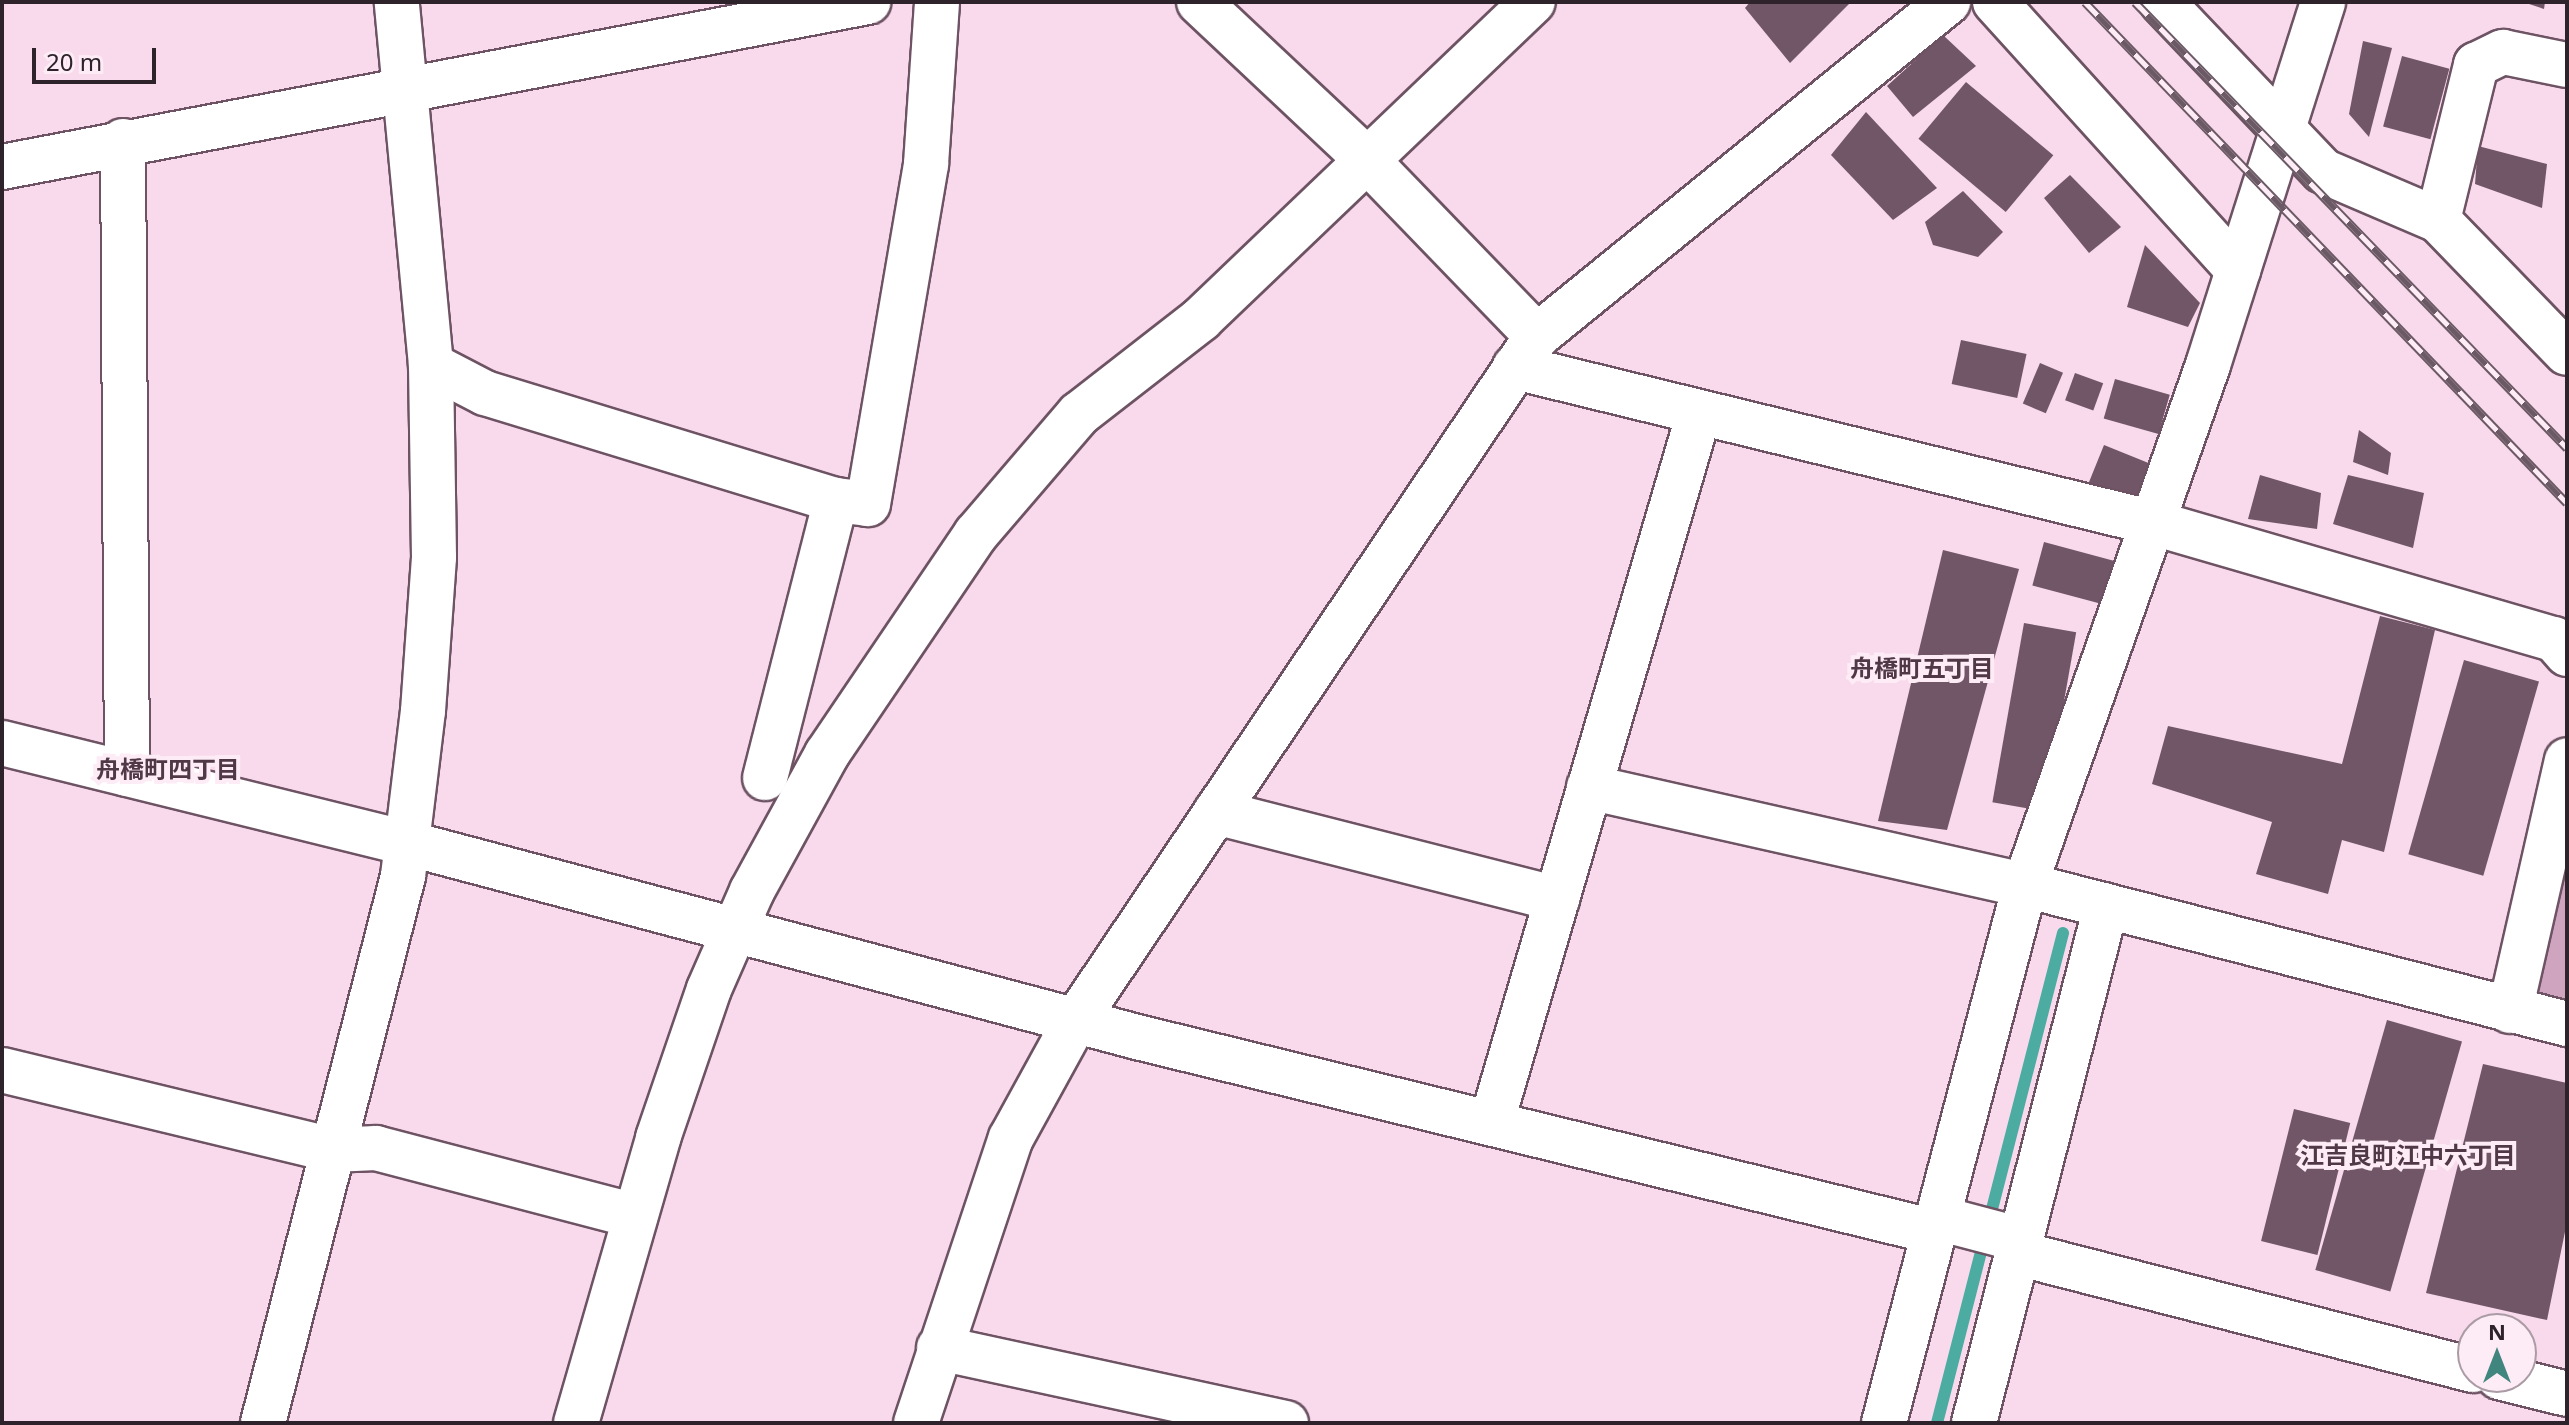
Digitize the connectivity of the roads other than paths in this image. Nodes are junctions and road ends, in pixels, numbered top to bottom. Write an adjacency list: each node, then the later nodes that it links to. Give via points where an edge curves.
1 (397, 2): 11 (street)
2 (868, 2): 11 (street)
3 (937, 2): 22 (street, via 926,164 868,504)
4 (1200, 2): 14 (street)
5 (1533, 2): 14 (street)
6 (1948, 2): 18 (street)
7 (1995, 2): 17 (street)
8 (2162, 2): 12 (street)
9 (2323, 2): 12 (street)
10 (2567, 65): 16 (street, via 2503,52 2476,65)
11 (403, 93): 13 (street); 20 (street)
12 (2282, 131): 16 (street, via 2323,171); 17 (street)
13 (123, 141): 15 (street); 27 (street)
14 (1365, 158): 18 (street); 35 (street, via 1201,319 1079,414 976,534 827,754)
15 (2, 167)
16 (2438, 220): 19 (street)
17 (2238, 270): 23 (street)
18 (1526, 351): 21 (street); 30 (street)
19 (2567, 353)
20 (431, 365): 22 (street, via 485,393); 31 (street, via 434,557)
21 (1699, 413): 23 (street); 29 (street)
22 (836, 500): 28 (street)
23 (2154, 523): 24 (street, via 2554,639); 32 (street)
24 (2567, 654)
25 (2, 743): 27 (street)
26 (2567, 760): 36 (street)
27 (127, 774): 31 (street)
28 (765, 778)
29 (1589, 787): 32 (street); 33 (street)
30 (1216, 812): 33 (street); 37 (street)
31 (407, 843): 35 (street); 41 (street)
32 (2025, 885): 34 (street); 43 (street)
33 (1557, 899): 40 (street)
34 (2106, 906): 36 (street); 44 (street)
35 (735, 930): 37 (street); 42 (street, via 709,989)
36 (2510, 1011): 38 (street)
37 (1076, 1020): 40 (street); 45 (street, via 1011,1138)
38 (2567, 1024)
39 (2, 1070): 41 (street)
40 (1492, 1121): 43 (street)
41 (333, 1150): 42 (street, via 376,1148); 49 (street)
42 (635, 1216): 50 (street)
43 (1942, 1224): 44 (street); 53 (street)
44 (2016, 1243): 46 (street); 54 (street)
45 (939, 1348): 51 (street); 52 (street)
46 (2457, 1366)
47 (2537, 1386): 48 (street)
48 (2567, 1394)
49 (263, 1423)
50 (576, 1423)
51 (916, 1423)
52 (1286, 1423)
53 (1884, 1423)
54 (1974, 1423)

